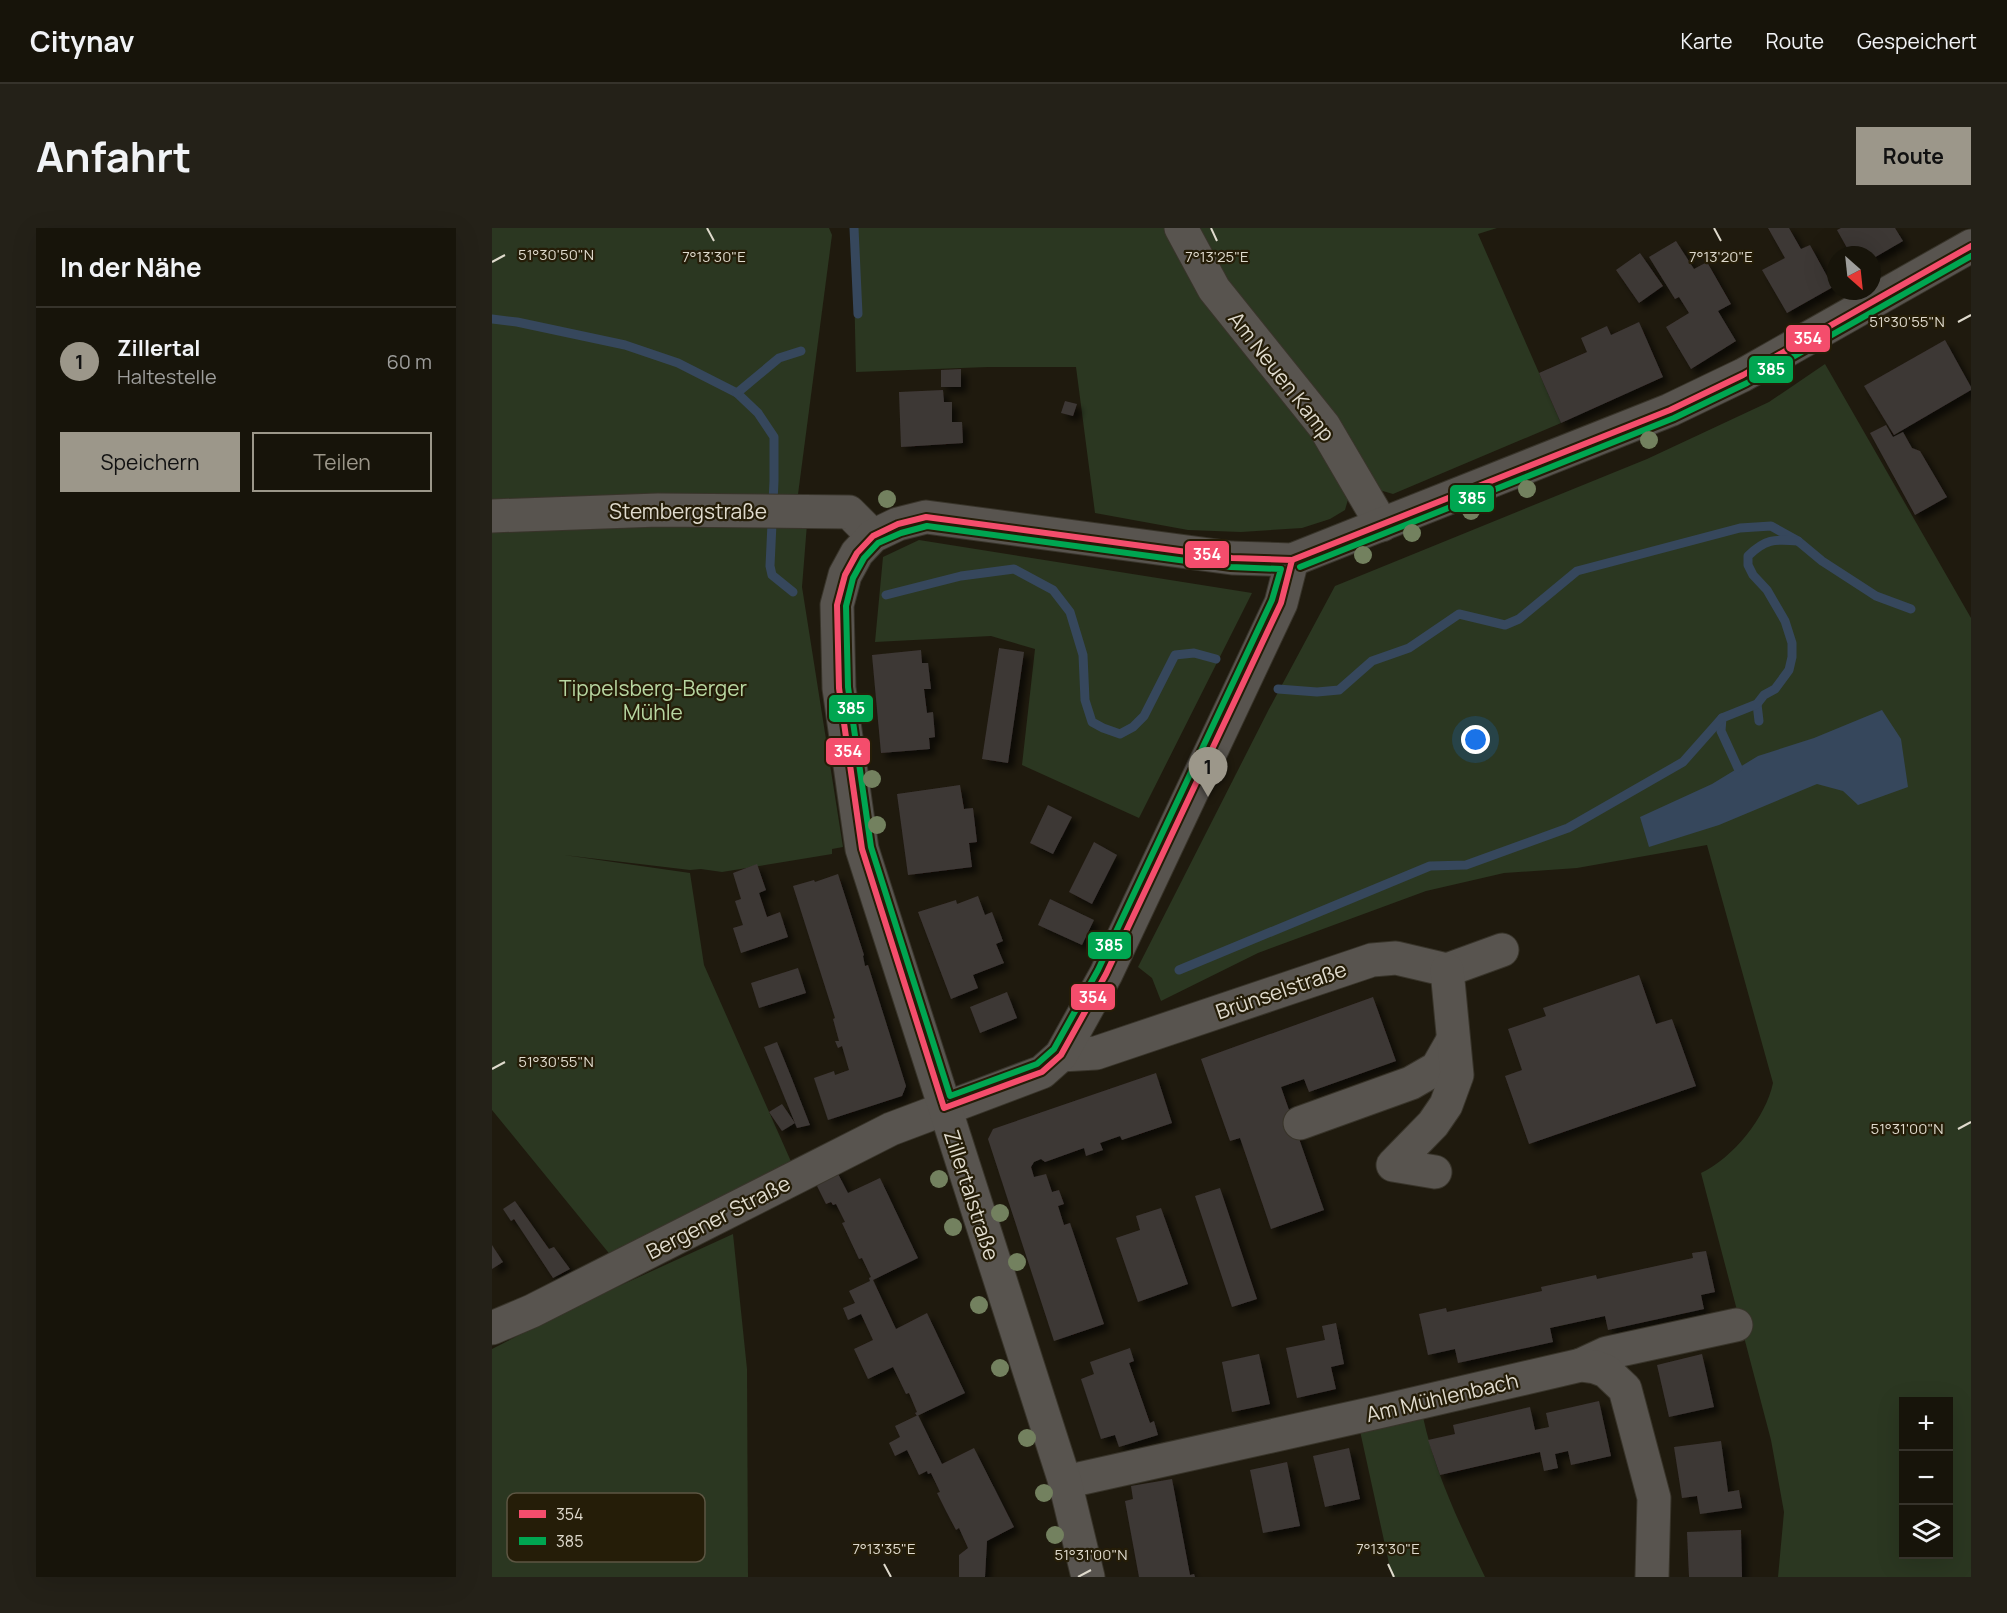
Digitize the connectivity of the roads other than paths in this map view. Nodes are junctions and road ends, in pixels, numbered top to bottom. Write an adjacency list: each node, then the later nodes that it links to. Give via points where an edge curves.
1 (1181, 228): 4 (street, Am Neuen Kamp, via 1214,289 1324,426)
2 (1971, 246): 4 (street, via 1743,375 1670,410)
3 (492, 516): 5 (street, Stembergstraße, via 658,510 849,512)
4 (1382, 525): 6 (street)
5 (873, 536): 6 (street, via 926,517 1232,558); 11 (street, Zillertalstraße, via 857,553 845,575 837,605 839,688 862,849)
6 (1292, 560): 10 (street, via 1281,603 1106,974)
7 (1502, 950): 8 (street)
8 (1446, 970): 9 (street); 10 (street, Brünselstraße, via 1396,958 1372,960 1096,1053)
9 (1453, 1040): 12 (street, via 1437,1068 1411,1083); 13 (street, via 1457,1075 1446,1105 1433,1125 1393,1165)
10 (1061, 1055): 11 (street, via 1042,1072)
11 (944, 1108): 15 (street, Bergener Straße, via 891,1129); 17 (street, Zillertalstraße)
12 (1300, 1124)
13 (1435, 1172)
14 (1736, 1325): 16 (street, Am Mühlenbach, via 1607,1353)
15 (492, 1328)
16 (1581, 1365): 17 (street, Am Mühlenbach); 19 (street, via 1606,1371 1625,1389 1654,1498)
17 (1065, 1482): 18 (street, Zillertalstraße)
18 (1088, 1577)
19 (1652, 1577)

